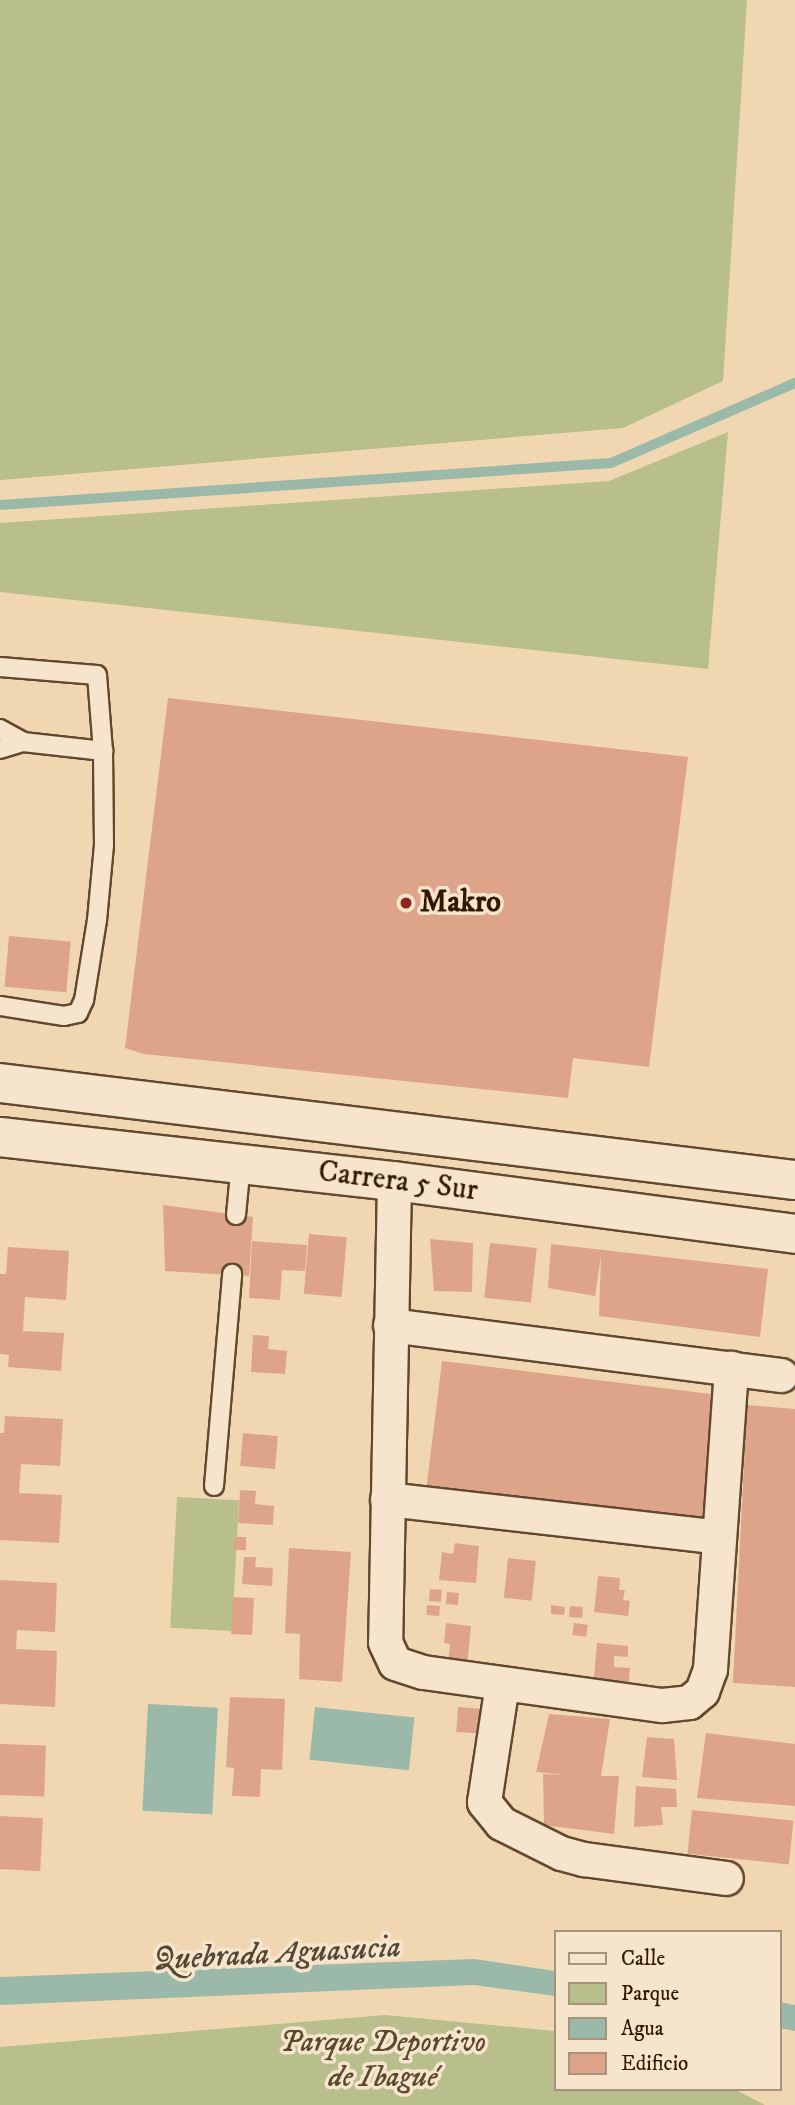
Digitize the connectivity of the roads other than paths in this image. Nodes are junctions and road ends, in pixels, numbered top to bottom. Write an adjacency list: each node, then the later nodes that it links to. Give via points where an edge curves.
1 (0, 667): 5 (lane, via 97,675)
2 (0, 729): 3 (lane)
3 (23, 742): 4 (lane); 5 (lane)
4 (0, 749)
5 (103, 751): 6 (lane, via 104,845 84,1000 78,1013 64,1016)
6 (0, 1006)
7 (0, 1083): 10 (street, Carrera 5 Sur)
8 (0, 1138): 9 (street, Carrera 5 Sur)
9 (241, 1163): 11 (street, Carrera 5 Sur); 12 (lane)
10 (795, 1180)
11 (394, 1181): 13 (street, Carrera 5 Sur); 15 (street)
12 (236, 1215)
13 (795, 1234)
14 (232, 1274): 18 (lane)
15 (390, 1325): 16 (street); 19 (street)
16 (731, 1368): 17 (street); 20 (street)
17 (781, 1375)
18 (214, 1486)
19 (387, 1499): 20 (street); 21 (street, via 385,1642 395,1663)
20 (719, 1537): 21 (street, via 710,1669 702,1691 689,1702 663,1705)
21 (502, 1684): 22 (street, via 484,1802 501,1823 561,1853 584,1859)
22 (726, 1878)

